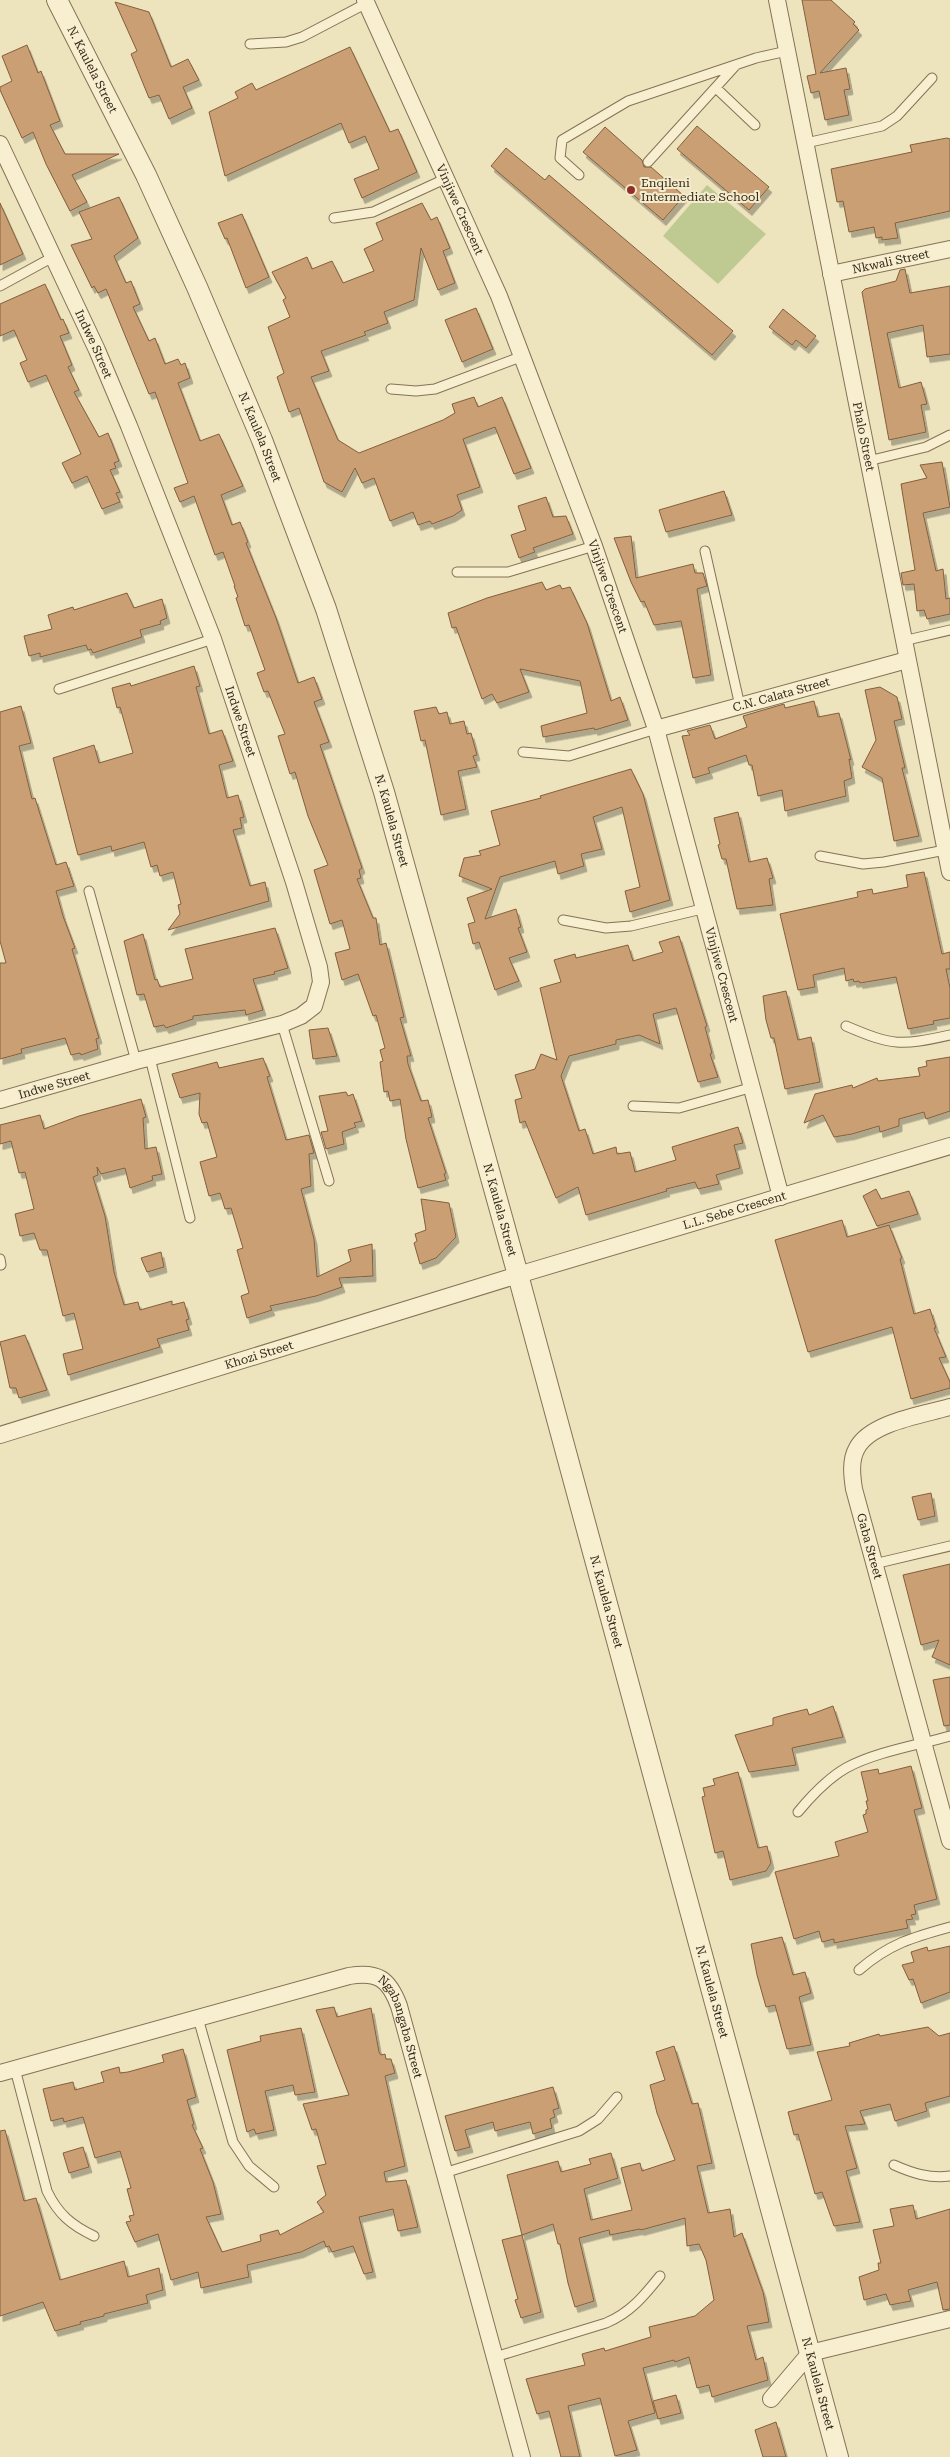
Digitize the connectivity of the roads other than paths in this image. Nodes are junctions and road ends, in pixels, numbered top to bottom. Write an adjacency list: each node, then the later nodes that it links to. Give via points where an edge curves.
1 (57, 0): 53 (street, N. Kaulela Street, via 142,167 197,287 262,440 326,609 384,792)
2 (777, 0): 5 (street, Phalo Street)
3 (366, 2): 4 (lane, via 302,37 286,42); 14 (street, Vinjiwe Crescent)
4 (250, 44)
5 (787, 50): 6 (lane); 10 (street, Phalo Street)
6 (736, 65): 8 (lane); 13 (lane, via 628,101 562,140 560,158)
7 (932, 78): 10 (lane, via 897,116 882,126)
8 (716, 88): 9 (lane); 12 (lane)
9 (755, 124)
10 (806, 143): 18 (street, Phalo Street)
11 (0, 144): 17 (street, Indwe Street)
12 (648, 162)
13 (579, 175)
14 (447, 178): 15 (lane, via 373,212); 20 (street, Vinjiwe Crescent)
15 (334, 218)
16 (950, 250): 18 (street, Nkwali Street)
17 (53, 258): 19 (lane); 28 (street, Indwe Street, via 125,417)
18 (831, 274): 23 (street, Phalo Street)
19 (0, 286)
20 (523, 356): 21 (lane, via 435,389); 24 (street, Vinjiwe Crescent)
21 (391, 388)
22 (950, 435): 23 (lane, via 926,446)
23 (868, 461): 29 (street, Phalo Street)
24 (594, 546): 26 (lane, via 508,572); 33 (street, Vinjiwe Crescent)
25 (705, 551): 32 (lane)
26 (457, 572)
27 (950, 630): 29 (lane)
28 (213, 640): 31 (lane); 42 (street, Indwe Street, via 319,967 321,982 314,1006)
29 (903, 641): 30 (street, Phalo Street)
30 (907, 660): 32 (street, C.N. Calata Street); 35 (street, Phalo Street)
31 (58, 688)
32 (740, 706): 33 (street, C.N. Calata Street)
33 (656, 729): 34 (lane, via 568,756); 40 (street, Vinjiwe Crescent)
34 (523, 752)
35 (944, 817): 36 (street, Phalo Street)
36 (945, 850): 37 (lane, via 863,864); 38 (street, Phalo Street)
37 (820, 856)
38 (950, 872)
39 (89, 890): 45 (lane)
40 (706, 908): 41 (lane, via 631,926 606,928); 46 (street, Vinjiwe Crescent)
41 (563, 920)
42 (282, 1024): 45 (street, Indwe Street); 50 (lane)
43 (846, 1026): 44 (lane, via 891,1044 908,1044)
44 (950, 1035)
45 (143, 1060): 47 (street, Indwe Street); 52 (lane)
46 (754, 1087): 48 (lane, via 679,1108); 51 (street, Vinjiwe Crescent)
47 (0, 1100)
48 (633, 1106)
49 (950, 1146): 51 (street, L.L. Sebe Crescent)
50 (329, 1181)
51 (781, 1197): 53 (street, L.L. Sebe Crescent)
52 (190, 1218)
53 (518, 1275): 55 (street, Khozi Street); 74 (street, N. Kaulela Street)
54 (950, 1408): 57 (street, Gaba Street, via 889,1424 865,1437 857,1448 853,1459 854,1489)
55 (0, 1435)
56 (950, 1546): 57 (lane)
57 (874, 1564): 59 (street, Gaba Street)
58 (950, 1736): 59 (lane)
59 (925, 1743): 60 (lane, via 848,1767 814,1792); 61 (street, Gaba Street)
60 (798, 1812)
61 (950, 1841)
62 (950, 1927): 63 (lane, via 888,1947)
63 (859, 1970)
64 (198, 2018): 65 (street, Ngabangaba Street); 68 (street, Ngabangaba Street, via 350,1976 376,1975 394,1990); 70 (lane, via 234,2142 248,2166)
65 (8, 2071): 71 (lane, via 54,2207 66,2220)
66 (617, 2096): 68 (lane, via 607,2110 579,2131)
67 (894, 2165): 69 (lane, via 921,2174)
68 (444, 2173): 75 (street, Ngabangaba Street)
69 (950, 2176)
70 (274, 2187)
71 (94, 2236)
72 (660, 2276): 75 (lane, via 622,2316)
73 (950, 2319): 74 (street)
74 (810, 2353): 76 (street); 78 (street, N. Kaulela Street)
75 (495, 2357): 77 (street, Ngabangaba Street)
76 (771, 2399)
77 (522, 2457)
78 (838, 2457)

